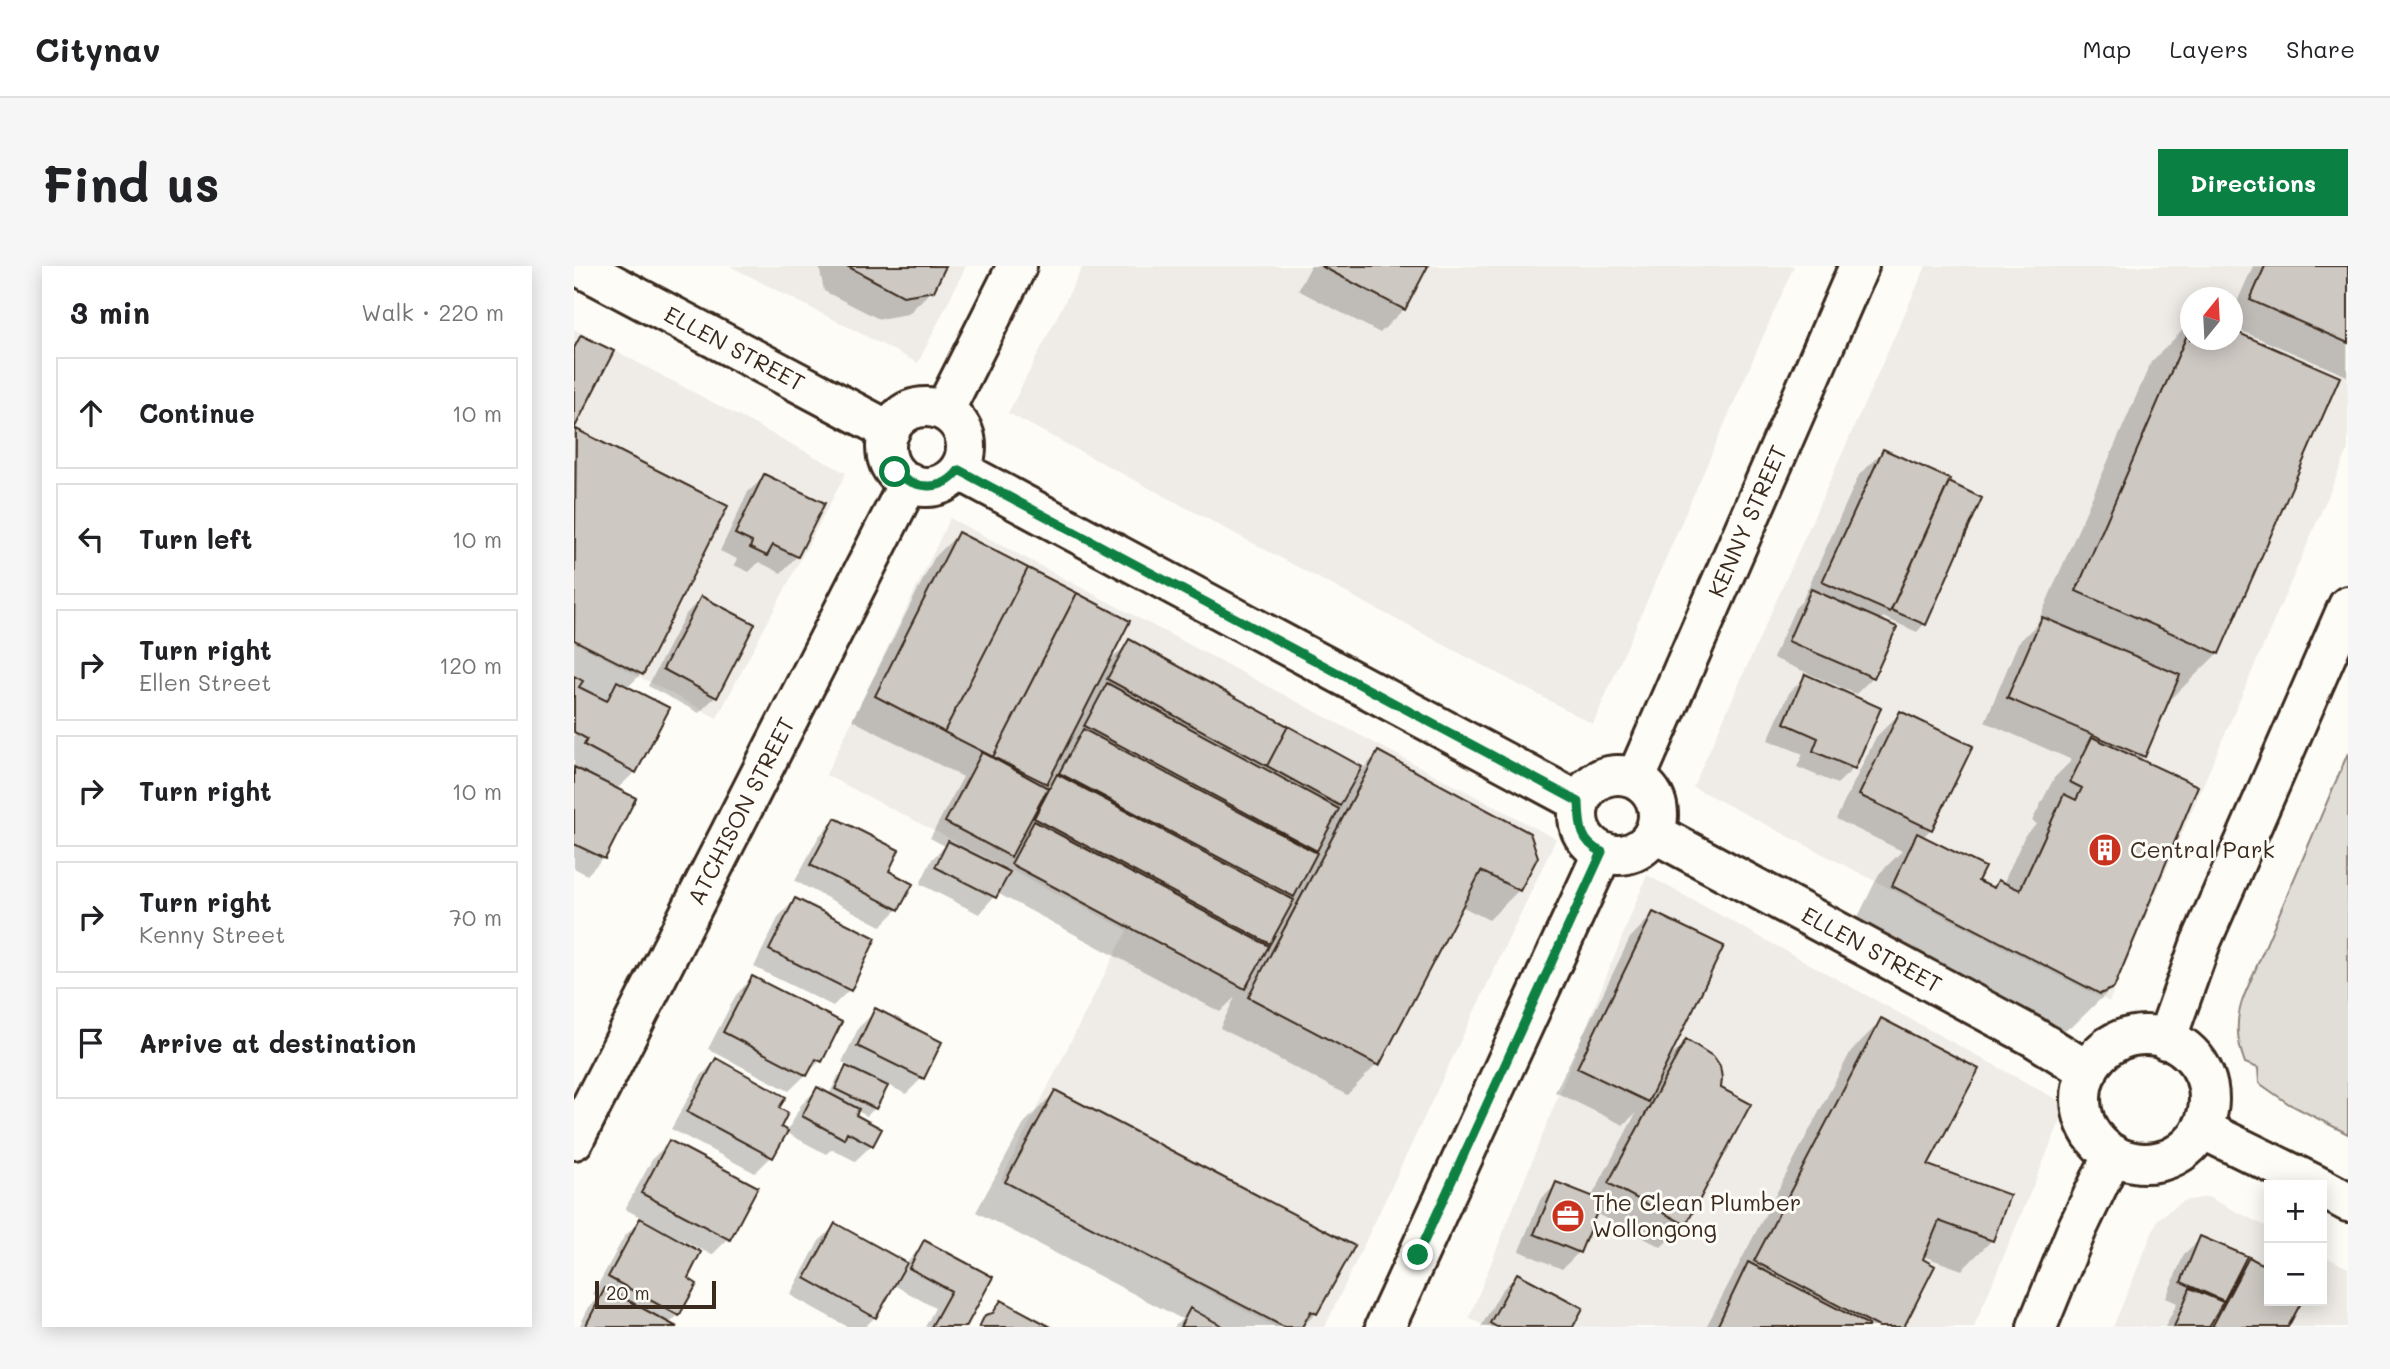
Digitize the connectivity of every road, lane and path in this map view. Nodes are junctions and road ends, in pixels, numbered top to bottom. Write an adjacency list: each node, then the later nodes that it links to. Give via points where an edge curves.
1 (578, 266): 5 (street, ELLEN STREET)
2 (1017, 266): 4 (street)
3 (1859, 266): 9 (street, KENNY STREET)
4 (944, 411): 5 (street, via 914,409 903,414); 6 (street, via 953,416 966,439 967,453)
5 (890, 431): 7 (street, via 888,460)
6 (959, 470): 7 (street, via 947,481 929,487); 10 (street)
7 (909, 482): 16 (street, ATCHISON STREET)
8 (2348, 606): 13 (street, via 2201,942)
9 (1636, 778): 10 (street, via 1623,774 1596,780); 11 (street, via 1654,796 1658,808)
10 (1579, 802): 12 (street, via 1580,830 1587,842)
11 (1654, 833): 12 (street, via 1636,851 1624,855); 14 (street, ELLEN STREET, via 2032,1036)
12 (1602, 852): 21 (street)
13 (2166, 1040): 14 (street, via 2126,1035 2098,1055); 15 (street, via 2191,1055 2209,1086 2210,1106)
14 (2088, 1071): 17 (street, via 2080,1106 2086,1125)
15 (2202, 1129): 17 (street, via 2183,1150 2156,1164 2133,1163); 18 (street)
16 (574, 1140)
17 (2113, 1154): 22 (street)
18 (2306, 1180)
19 (2327, 1191): 20 (street)
20 (2348, 1202)
21 (1385, 1327)
22 (2037, 1327)

